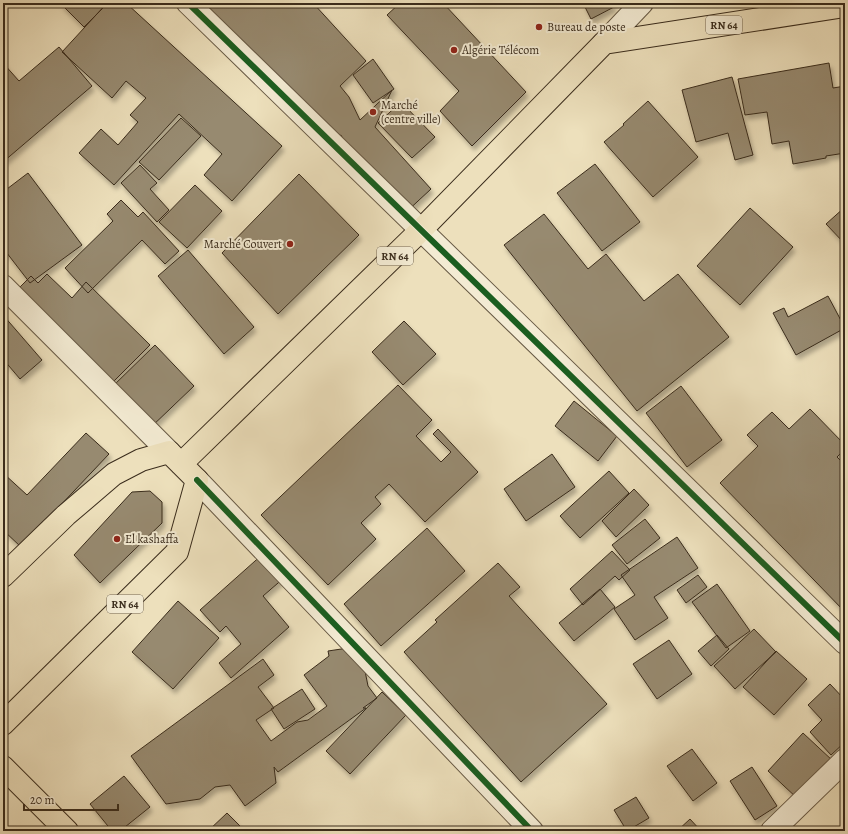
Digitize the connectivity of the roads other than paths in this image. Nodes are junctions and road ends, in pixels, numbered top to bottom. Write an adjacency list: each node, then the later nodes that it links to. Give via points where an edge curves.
1 (188, 3): 5 (street)
2 (642, 3): 4 (street)
3 (845, 6): 4 (main road, RN 64)
4 (604, 43): 5 (main road, RN 64)
5 (421, 230): 7 (main road, RN 64); 10 (street)
6 (3, 286): 7 (street)
7 (175, 458): 8 (main road); 9 (main road, RN 64, via 141,460 114,474 66,515)
8 (197, 480): 11 (main road, RN 64, via 177,552); 15 (street)
9 (3, 576)
10 (845, 643)
11 (3, 724)
12 (845, 760): 16 (street)
13 (3, 767): 14 (main road)
14 (67, 831)
15 (532, 831)
16 (772, 831)

